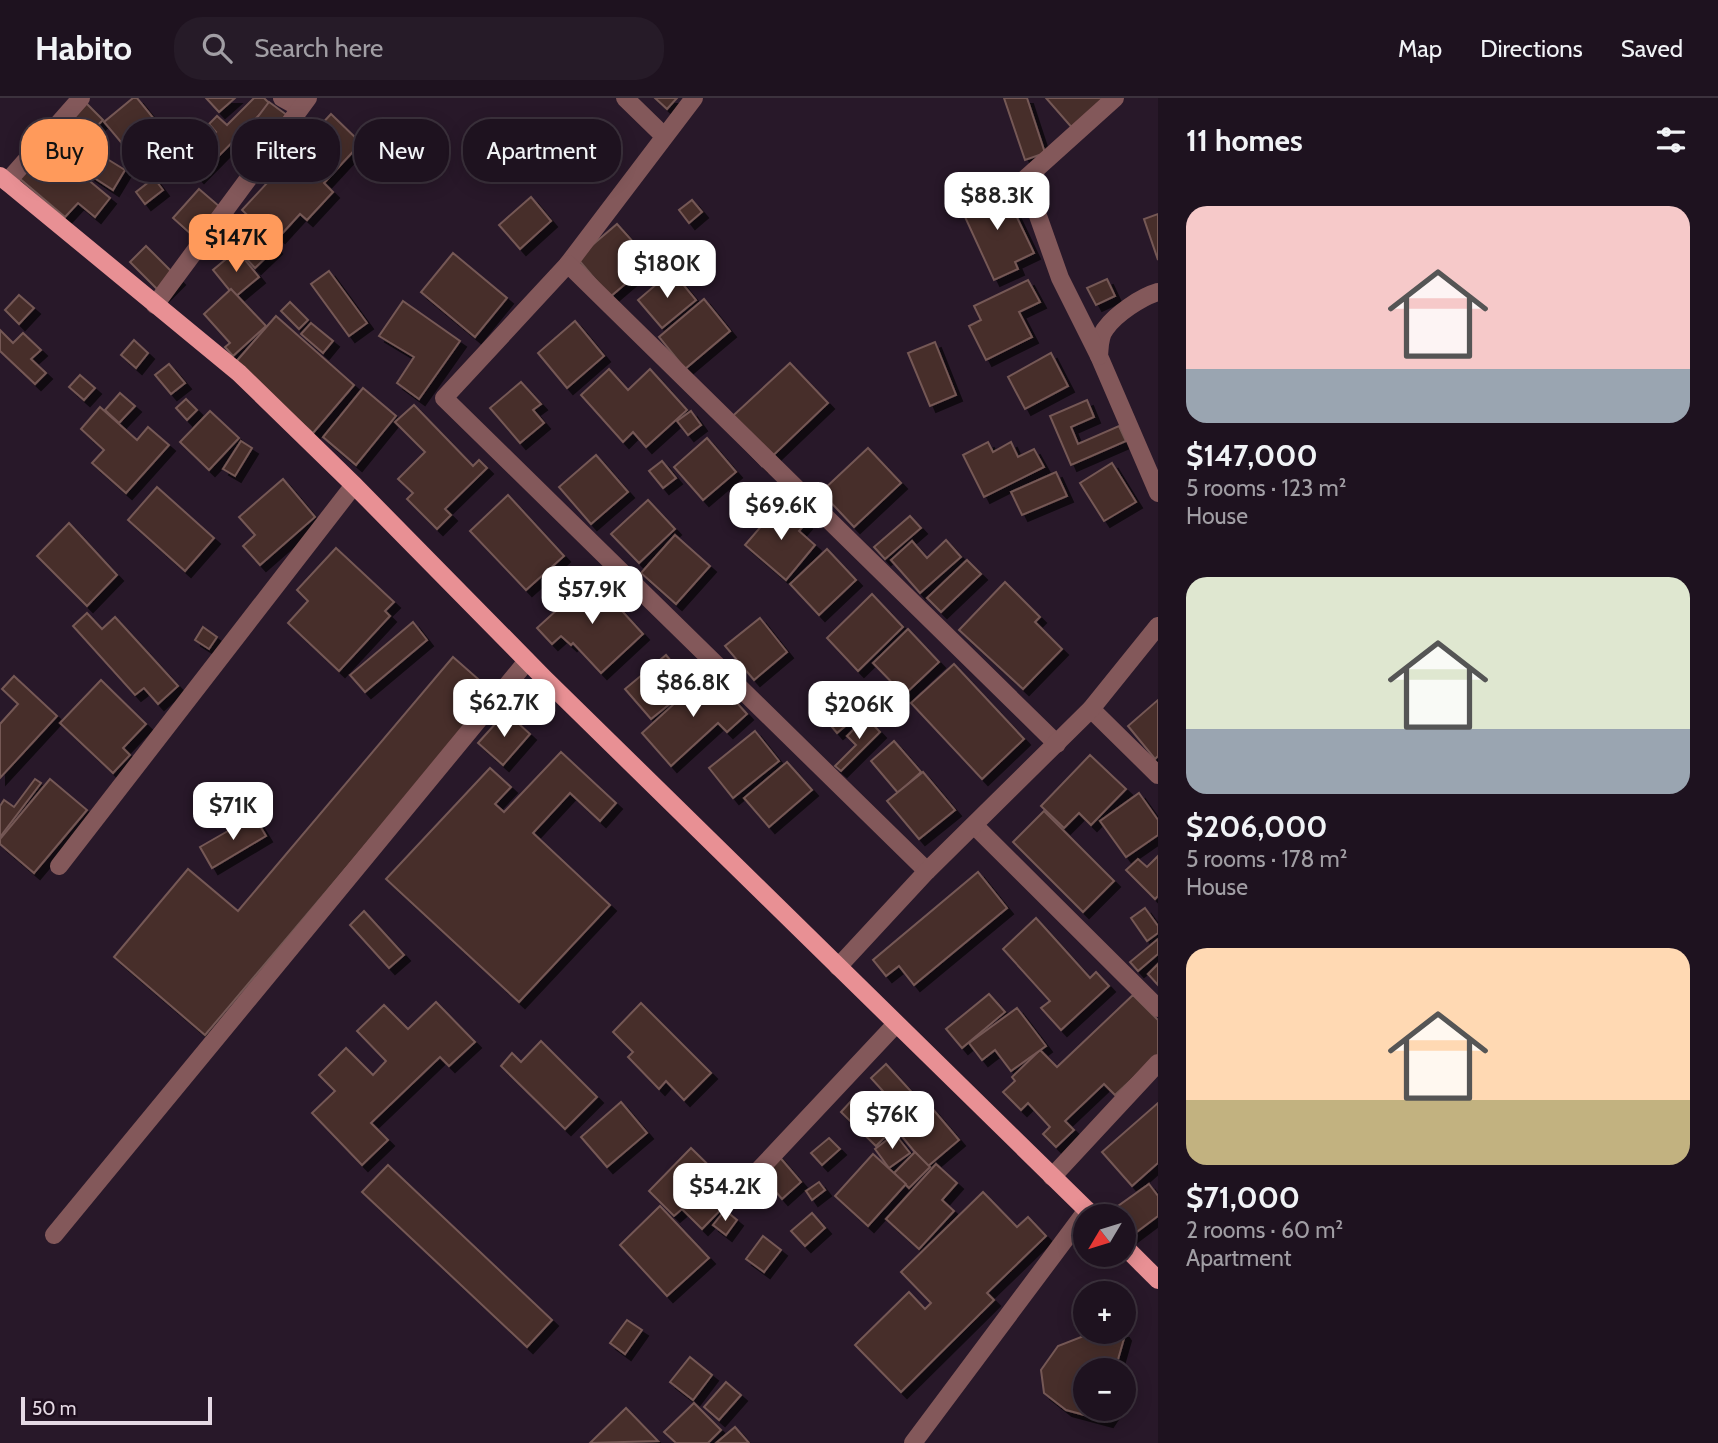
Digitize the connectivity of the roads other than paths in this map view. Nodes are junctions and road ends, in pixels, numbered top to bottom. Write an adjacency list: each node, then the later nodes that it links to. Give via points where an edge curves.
1 (81, 98): 8 (street)
2 (282, 98): 6 (street)
3 (625, 98): 7 (street)
4 (694, 98): 7 (street)
5 (1115, 98): 12 (street, via 1025,179 1060,278)
6 (304, 103): 11 (street)
7 (664, 136): 9 (street)
8 (4, 179): 11 (main road)
9 (568, 264): 18 (street); 22 (street, via 444,398)
10 (1158, 292): 12 (street, via 1106,327)
11 (155, 305): 13 (main road, via 239,373)
12 (1099, 356): 14 (street)
13 (354, 485): 16 (main road); 21 (street)
14 (1158, 493)
15 (1158, 626): 17 (street)
16 (527, 661): 23 (main road); 30 (street)
17 (1091, 709): 18 (street); 19 (street)
18 (1057, 744): 20 (street)
19 (1158, 775)
20 (975, 826): 22 (street); 24 (street)
21 (59, 866)
22 (927, 871): 23 (street)
23 (838, 967): 25 (main road)
24 (1158, 1008)
25 (896, 1024): 27 (street); 28 (main road)
26 (1158, 1063): 28 (street)
27 (757, 1172)
28 (1052, 1177): 29 (main road)
29 (1080, 1204)
30 (54, 1235)
31 (1073, 1235): 34 (street)
32 (1136, 1258): 33 (main road)
33 (1158, 1280)
34 (913, 1443)

